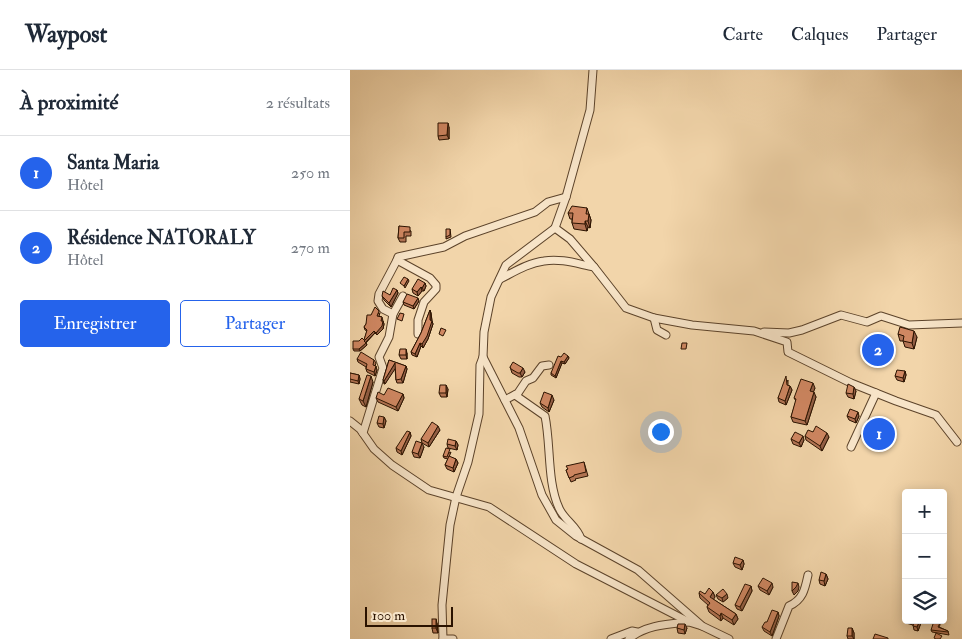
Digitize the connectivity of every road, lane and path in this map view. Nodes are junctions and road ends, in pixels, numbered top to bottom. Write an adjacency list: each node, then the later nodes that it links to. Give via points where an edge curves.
1 (591, 71): 2 (street, via 590,110)
2 (566, 197): 3 (street); 4 (street, via 444,247 398,257)
3 (555, 228): 5 (street); 6 (street, via 506,265)
4 (397, 260): 8 (street, via 378,294 383,309); 12 (street, via 430,278 436,285 424,302 418,320)
5 (594, 267): 6 (street, via 560,260 543,261); 9 (street, via 626,308)
6 (500, 279): 14 (street, via 491,297)
7 (403, 296): 8 (street)
8 (393, 314): 20 (street, via 390,337 379,357 383,368)
9 (654, 318): 11 (street); 13 (street, via 657,330)
10 (962, 323): 11 (street, via 909,325 881,316 867,322 842,315 789,333)
11 (754, 331): 16 (street, via 787,342 788,352)
12 (418, 334)
13 (666, 335)
14 (483, 357): 18 (street); 23 (street, via 479,414)
15 (549, 365): 17 (street, via 542,366)
16 (876, 393): 21 (street, via 936,415); 22 (street)
17 (515, 394): 18 (street); 24 (street, via 545,416 554,494 560,510)
18 (505, 400): 24 (street, via 519,428 542,495 556,520)
19 (350, 421): 20 (street)
20 (363, 433): 23 (street, via 374,449 392,465 429,490)
21 (957, 442)
22 (851, 447)
23 (456, 497): 26 (street, via 489,507 576,564); 29 (street, via 442,605)
24 (582, 539): 27 (street, via 638,570)
25 (808, 575): 34 (street, via 803,594 799,601 789,606)
26 (689, 622): 27 (street); 28 (street)
27 (702, 626): 33 (street)
28 (637, 632): 31 (street); 32 (street)
29 (443, 639): 30 (street)
30 (453, 639)
31 (611, 639)
32 (629, 639)
33 (729, 639)
34 (776, 639)

